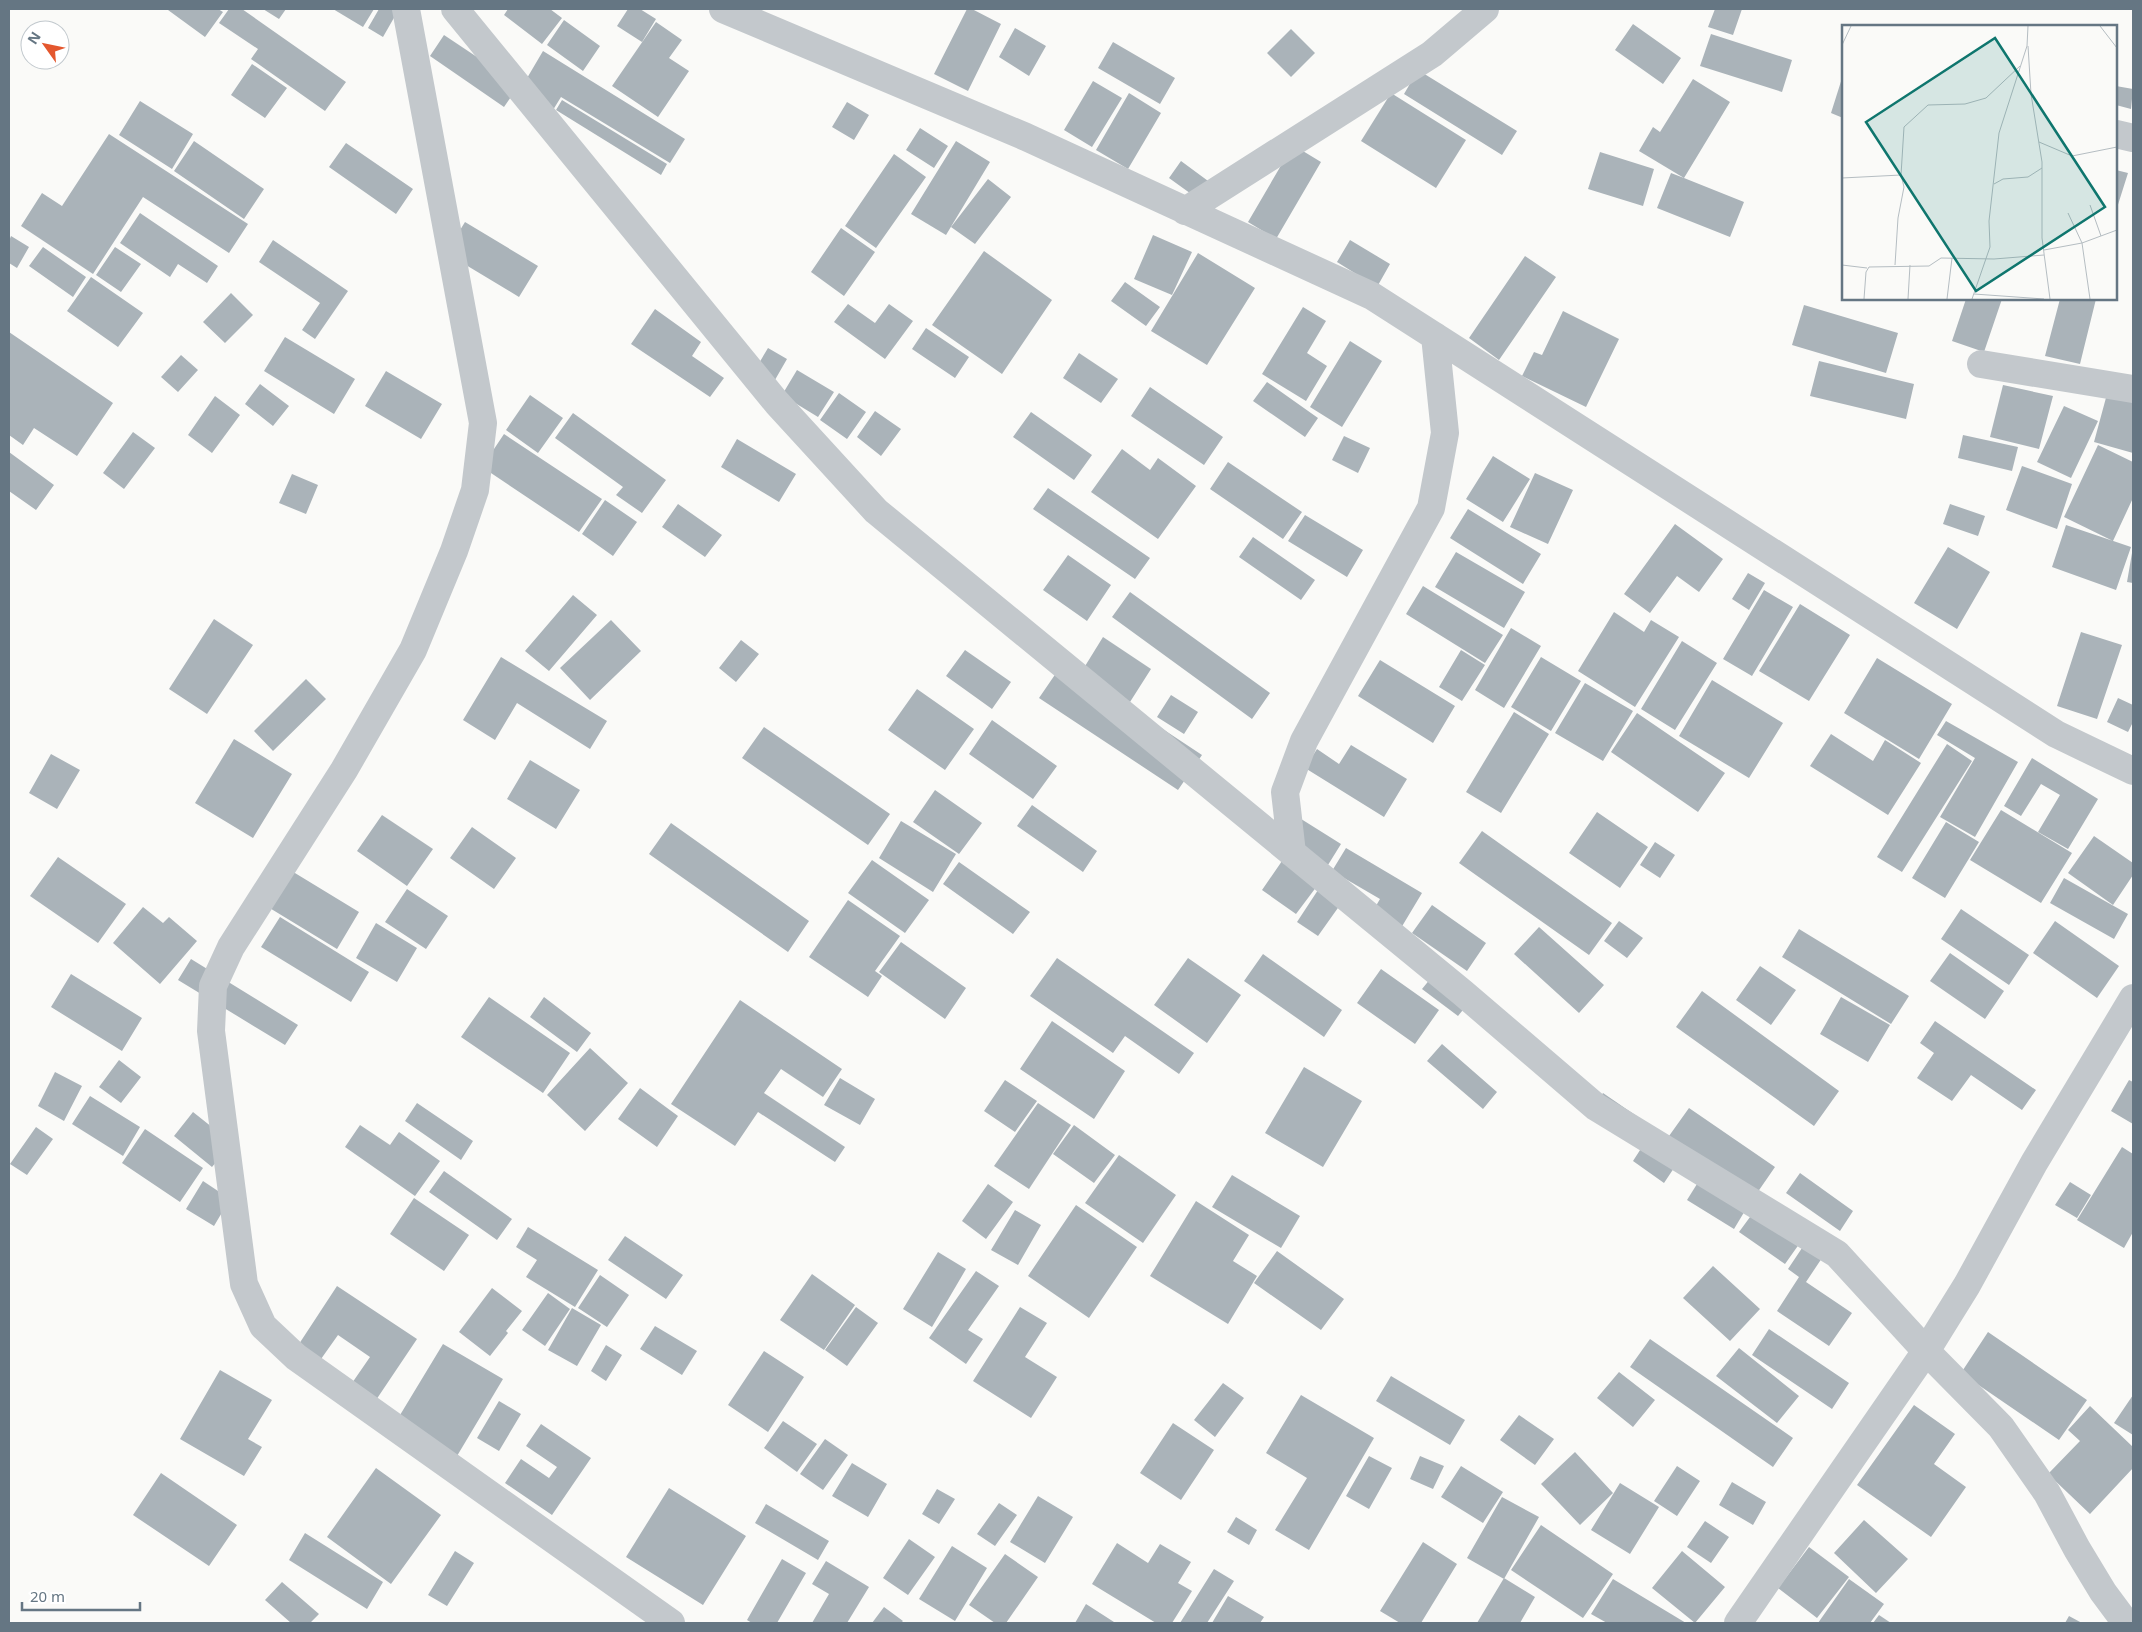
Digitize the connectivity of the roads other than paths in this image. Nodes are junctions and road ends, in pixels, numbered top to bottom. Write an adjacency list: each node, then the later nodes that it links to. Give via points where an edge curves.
1 (406, 9): 15 (street, via 484,423 475,490 413,650 344,770 231,947 213,986 211,1031 244,1284 263,1326 296,1357)
2 (455, 9): 12 (street, via 777,403 876,510)
3 (723, 9): 7 (street, via 1026,137)
4 (1485, 9): 7 (street, via 1432,54)
5 (2117, 134): 6 (street)
6 (2133, 138)
7 (1185, 211): 8 (street, via 1372,296)
8 (1434, 336): 11 (street, via 2056,734); 12 (street, via 1445,433 1431,508 1304,741 1285,792)
9 (1981, 364): 10 (street)
10 (2133, 389)
11 (2133, 771)
12 (1292, 853): 14 (street, via 1596,1107 1837,1254)
13 (2133, 998): 14 (street)
14 (1926, 1351): 16 (street); 17 (street, via 2001,1427 2047,1493 2086,1563)
15 (671, 1623)
16 (1738, 1623)
17 (2126, 1623)

